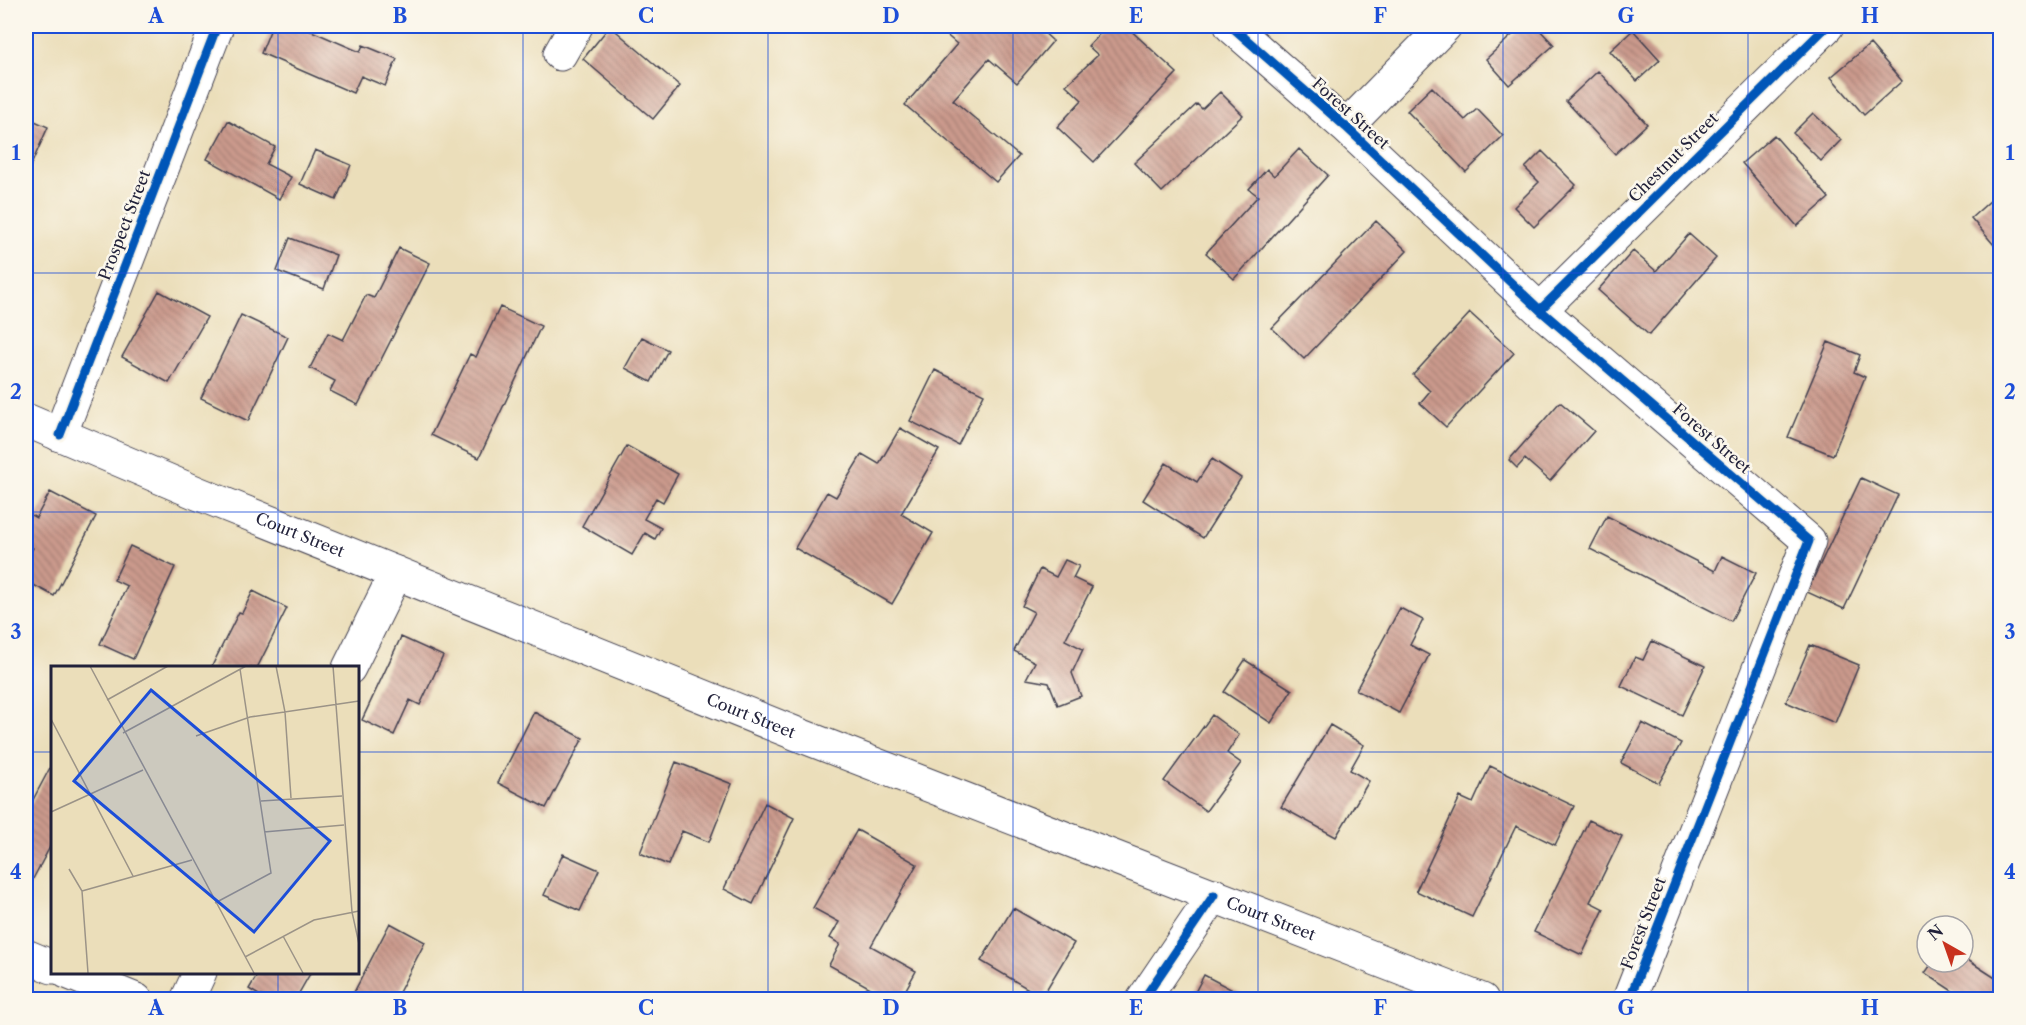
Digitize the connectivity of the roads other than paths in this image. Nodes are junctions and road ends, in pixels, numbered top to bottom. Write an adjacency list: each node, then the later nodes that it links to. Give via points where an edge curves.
1 (217, 26): 10 (street, Prospect Street)
2 (576, 26): 6 (street)
3 (1230, 26): 7 (street, Forest Street)
4 (1445, 26): 7 (street)
5 (1827, 26): 8 (street, Chestnut Street)
6 (560, 54)
7 (1346, 127): 8 (street, Forest Street)
8 (1540, 310): 22 (street, Forest Street, via 1809,541)
9 (26, 420): 10 (street, Court Street)
10 (60, 435): 11 (street, Court Street)
11 (396, 573): 12 (street); 13 (street, Court Street)
12 (350, 666)
13 (1214, 895): 20 (street); 21 (street, Court Street)
14 (26, 956): 15 (street)
15 (51, 967)
16 (72, 974): 18 (street)
17 (199, 974): 19 (street)
18 (136, 999)
19 (187, 999)
20 (1143, 999)
21 (1482, 999)
22 (1629, 999)

